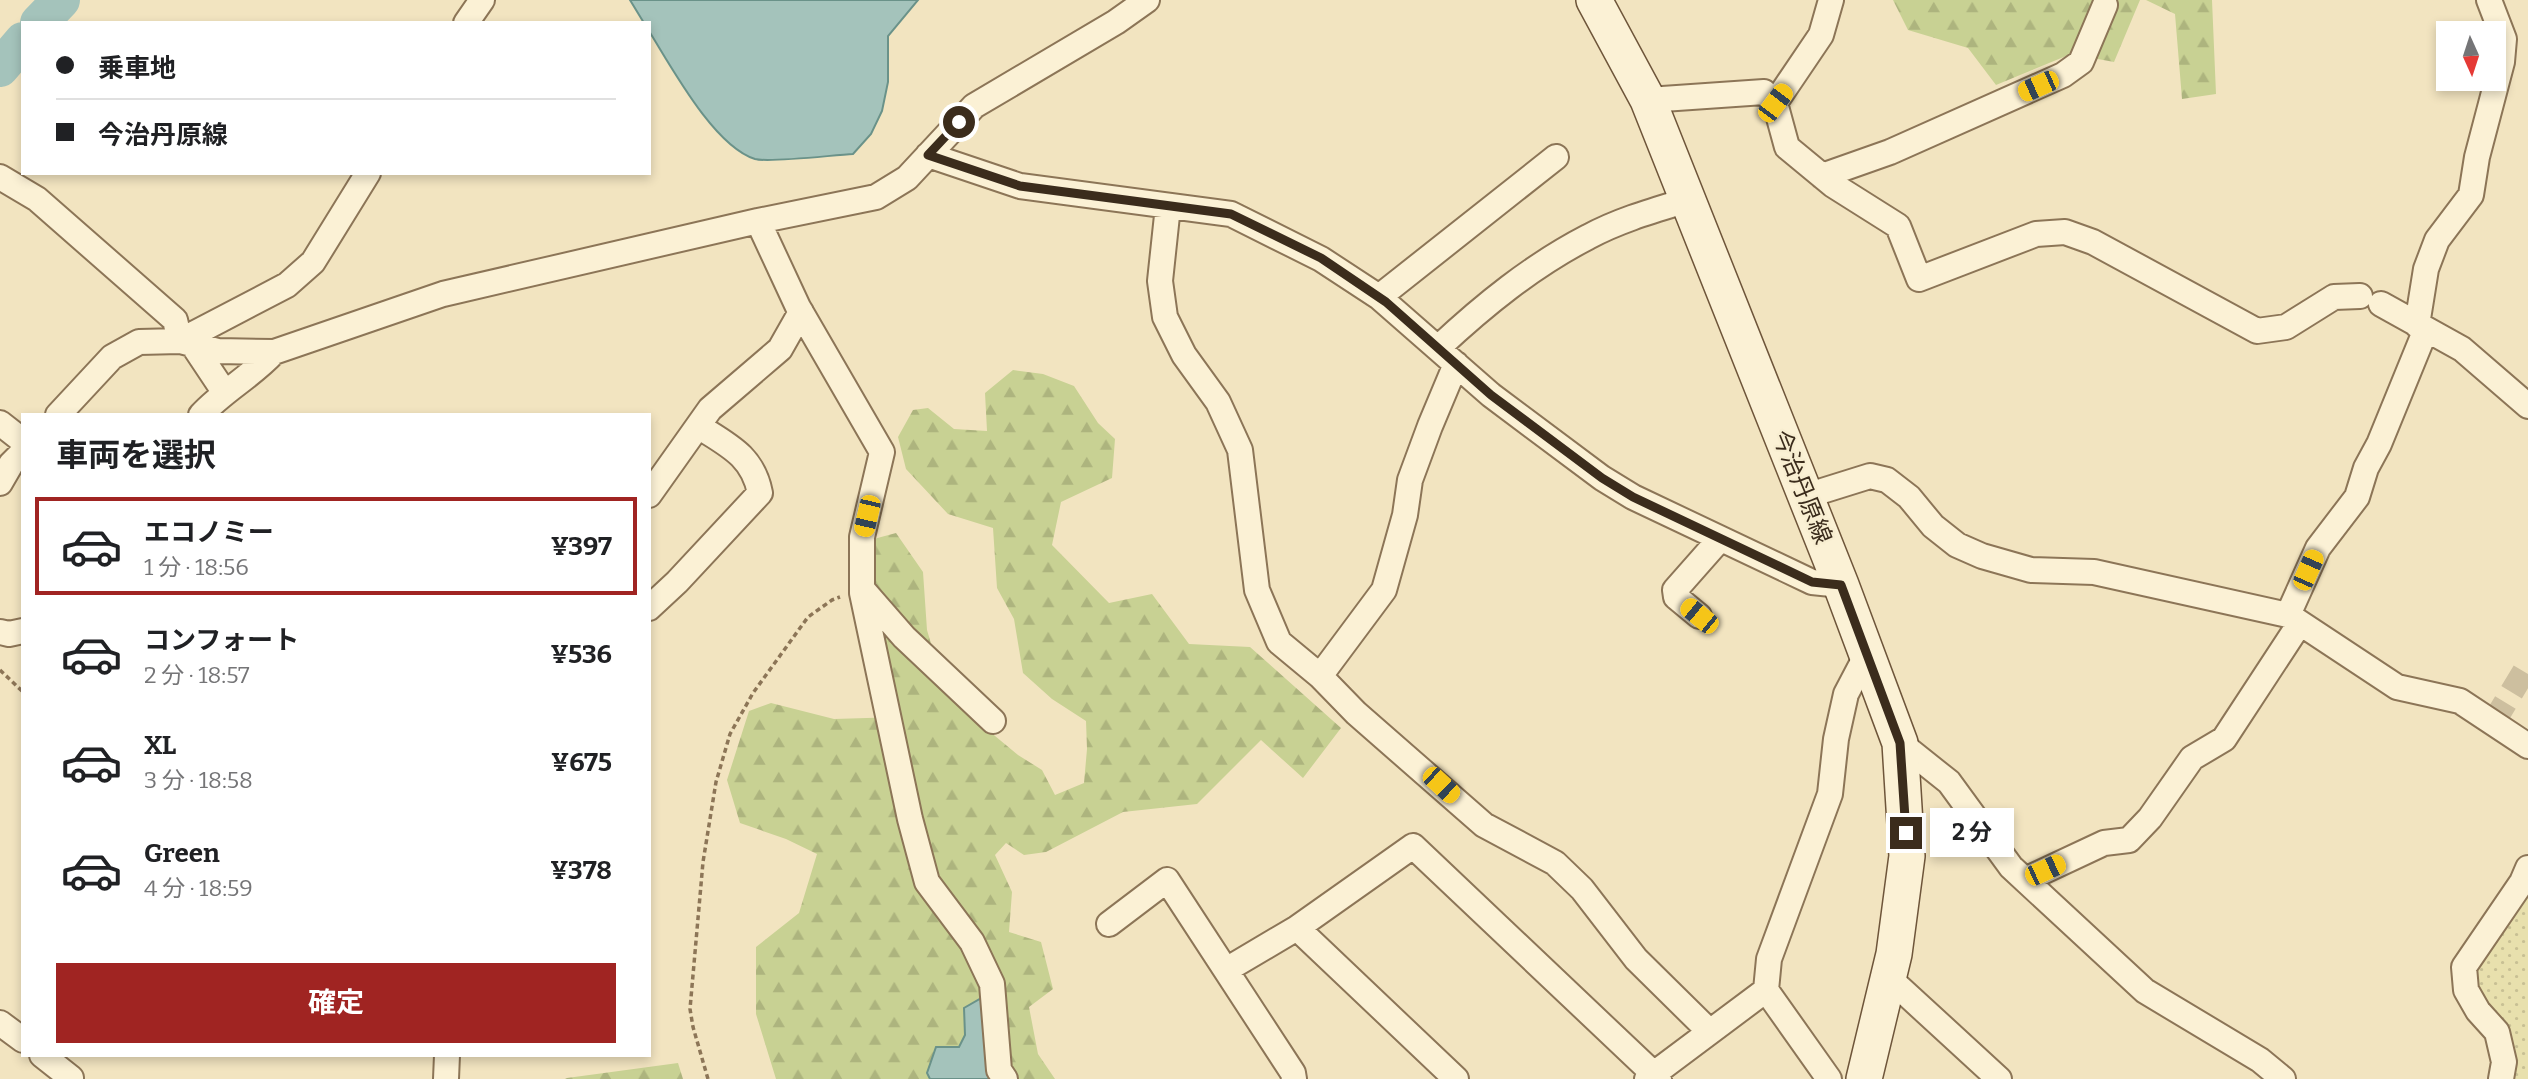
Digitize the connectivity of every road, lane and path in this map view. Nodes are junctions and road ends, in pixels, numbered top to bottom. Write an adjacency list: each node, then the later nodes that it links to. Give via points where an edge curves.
1 (482, 0): 7 (street)
2 (1147, 0): 10 (street, via 974,106)
3 (1594, 0): 8 (main road, 今治丹原線)
4 (1830, 0): 9 (street, via 1821,35)
5 (2489, 0): 20 (street, via 2504,39 2502,62 2471,195 2437,240 2426,270)
6 (2105, 5): 13 (street, via 2081,62 2063,75 1890,152)
7 (467, 21)
8 (1648, 100): 9 (street, via 1764,92); 15 (main road, 今治丹原線)
9 (1775, 103): 13 (street, via 1787,147)
10 (928, 155): 16 (street, via 1020,186); 17 (street, via 907,178 876,197)
11 (1556, 157): 18 (street)
12 (367, 175): 21 (street, via 313,261 288,285)
13 (1822, 176): 20 (street, via 1898,226 1919,279 2036,234 2065,232 2093,242 2257,331 2286,327 2334,297 2371,300)
14 (0, 177): 21 (street, via 37,199 175,320)
15 (1688, 200): 23 (street, via 1590,236 1531,270 1482,308); 34 (main road, 今治丹原線)
16 (1168, 206): 18 (street, via 1231,214 1321,258); 45 (street, via 1160,281 1166,317 1184,355 1218,402 1240,450 1257,590 1279,642)
17 (758, 221): 19 (street); 22 (street, via 443,294)
18 (1379, 298): 23 (street)
19 (801, 312): 29 (street, via 780,349 710,409); 37 (street, via 882,452 862,537)
20 (2421, 327): 25 (street, via 2462,349); 40 (street, via 2357,497 2318,548)
21 (186, 343): 22 (street, via 218,351); 24 (street); 26 (street, via 139,342 112,357)
22 (274, 352): 24 (street)
23 (1447, 356): 35 (street, via 1602,478); 45 (street, via 1384,590)
24 (225, 393): 27 (street)
25 (2528, 406)
26 (60, 413)
27 (203, 413)
28 (0, 424): 30 (street)
29 (698, 426): 33 (street); 38 (street, via 737,451 757,476 760,493)
30 (21, 440)
31 (21, 454): 32 (street)
32 (0, 483)
33 (651, 492)
34 (1806, 496): 36 (main road, 今治丹原線); 40 (street, via 1870,476 1887,480 1949,539 1982,556 2031,570 2094,572)
35 (1720, 538): 36 (street, via 1812,582); 39 (street, via 1675,590 1676,597)
36 (1841, 585): 43 (main road, 今治丹原線)
37 (862, 590): 47 (street, via 904,637); 66 (path, via 832,600 808,617 753,693 730,734 716,782 703,862 692,971 692,1027); 67 (street, via 927,882 971,942 992,984 999,1070)
38 (651, 606)
39 (1699, 616)
40 (2294, 619): 49 (street, via 2398,687 2460,701); 51 (street, via 2224,738 2192,758 2129,840 2104,843)
41 (21, 631): 42 (street)
42 (0, 632)
43 (1867, 654): 48 (main road, 今治丹原線); 56 (street, via 1846,694 1830,794 1769,959)
44 (0, 670): 46 (path)
45 (1320, 676): 58 (street, via 1484,825 1555,863 1636,959)
46 (21, 690)
47 (993, 721)
48 (1900, 743): 51 (street, via 1949,782); 55 (main road, 今治丹原線, via 1907,856)
49 (2528, 746)
50 (2528, 868): 74 (street, via 2464,967 2466,990 2497,1032 2504,1062)
51 (2025, 880): 73 (street, via 2145,991 2260,1060)
52 (1109, 924): 54 (street, via 1167,880)
53 (1297, 928): 54 (street); 63 (street, via 1413,846); 69 (street)
54 (1226, 970): 68 (street)
55 (1889, 978): 71 (main road, 今治丹原線); 72 (street)
56 (1766, 990): 58 (street); 70 (street)
57 (0, 1023): 59 (street)
58 (1709, 1031): 63 (street)
59 (21, 1039)
60 (44, 1057): 64 (street)
61 (78, 1057): 64 (street)
62 (447, 1057): 65 (street)
63 (1653, 1077)
64 (71, 1079)
65 (446, 1079)
66 (708, 1079)
67 (1005, 1079)
68 (1294, 1079)
69 (1455, 1079)
70 (1829, 1079)
71 (1864, 1079)
72 (1999, 1079)
73 (2283, 1079)
74 (2501, 1079)

